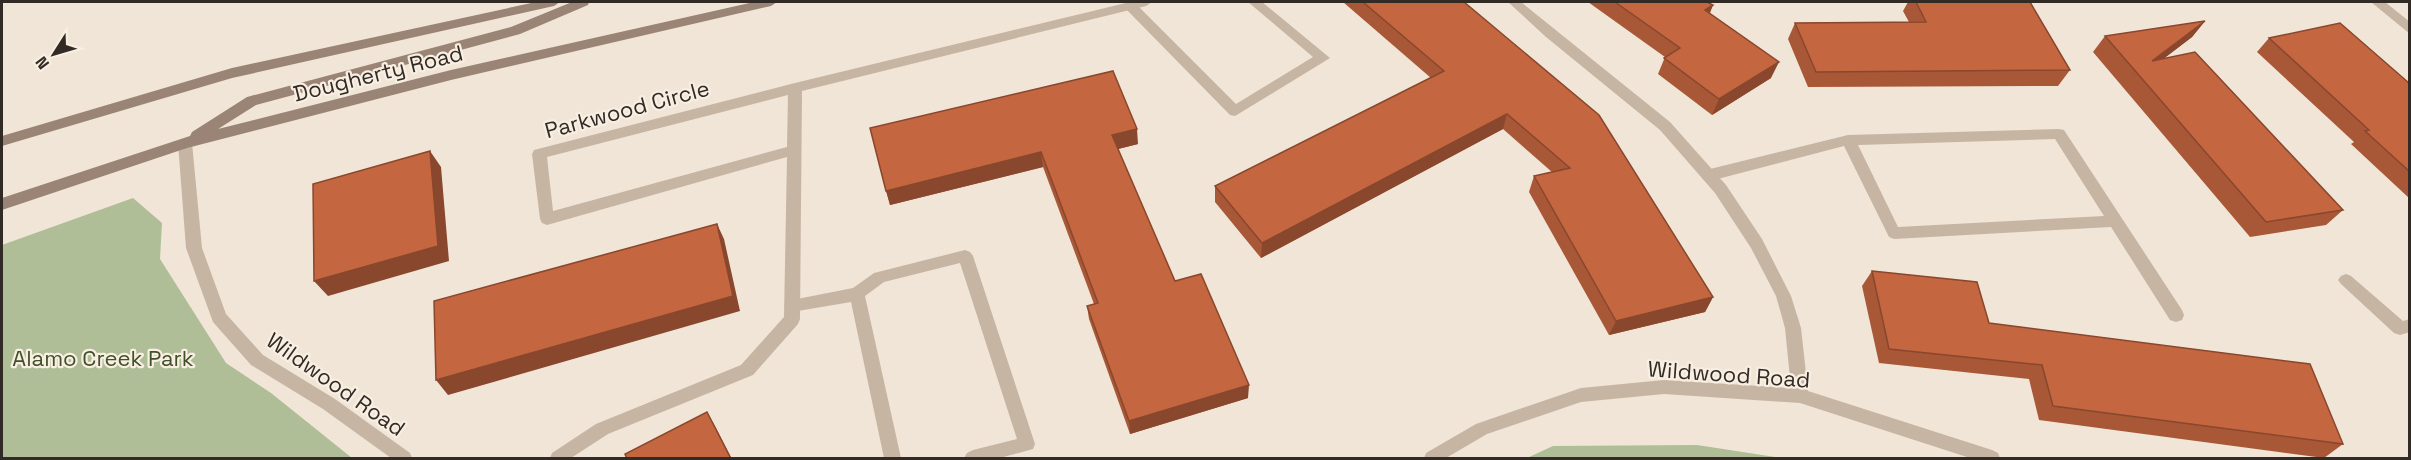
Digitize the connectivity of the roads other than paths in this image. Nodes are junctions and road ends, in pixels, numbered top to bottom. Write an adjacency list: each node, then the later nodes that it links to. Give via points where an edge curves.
1 (554, 2): 12 (main road, Dougherty Road, via 231,73)
2 (583, 2): 13 (main road, via 515,31 252,101)
3 (771, 2): 13 (main road, Dougherty Road, via 451,75)
4 (1146, 2): 8 (street, Parkwood Circle)
5 (1254, 2): 8 (street, via 1323,58 1235,111)
6 (1514, 2): 15 (street, via 1545,32 1666,126)
7 (2377, 2): 9 (street)
8 (1131, 7): 10 (street, Parkwood Circle)
9 (2409, 30)
10 (795, 87): 14 (street); 14 (street, Parkwood Circle, via 539,154 547,219)
11 (1848, 140): 15 (street); 17 (street, via 2059,134); 17 (street, via 1894,232)
12 (2, 141)
13 (185, 144): 16 (main road, Dougherty Road); 24 (street, Wildwood Road, via 194,248 219,317 257,360 329,404)
14 (794, 150): 20 (street)
15 (1710, 175): 23 (street, via 1769,264 1790,318)
16 (2, 204)
17 (2115, 221): 21 (street)
18 (2346, 280): 22 (street, via 2400,328)
19 (857, 294): 20 (street); 26 (street); 27 (street, via 879,277 965,256 1027,444)
20 (792, 306): 25 (street, via 792,319 747,370 602,429)
21 (2176, 315)
22 (2409, 325)
23 (1800, 396): 28 (street, Wildwood Road, via 1664,387 1581,395 1482,429); 29 (street, Wildwood Road)
24 (404, 459)
25 (558, 459)
26 (892, 459)
27 (973, 459)
28 (1432, 459)
29 (1992, 459)

